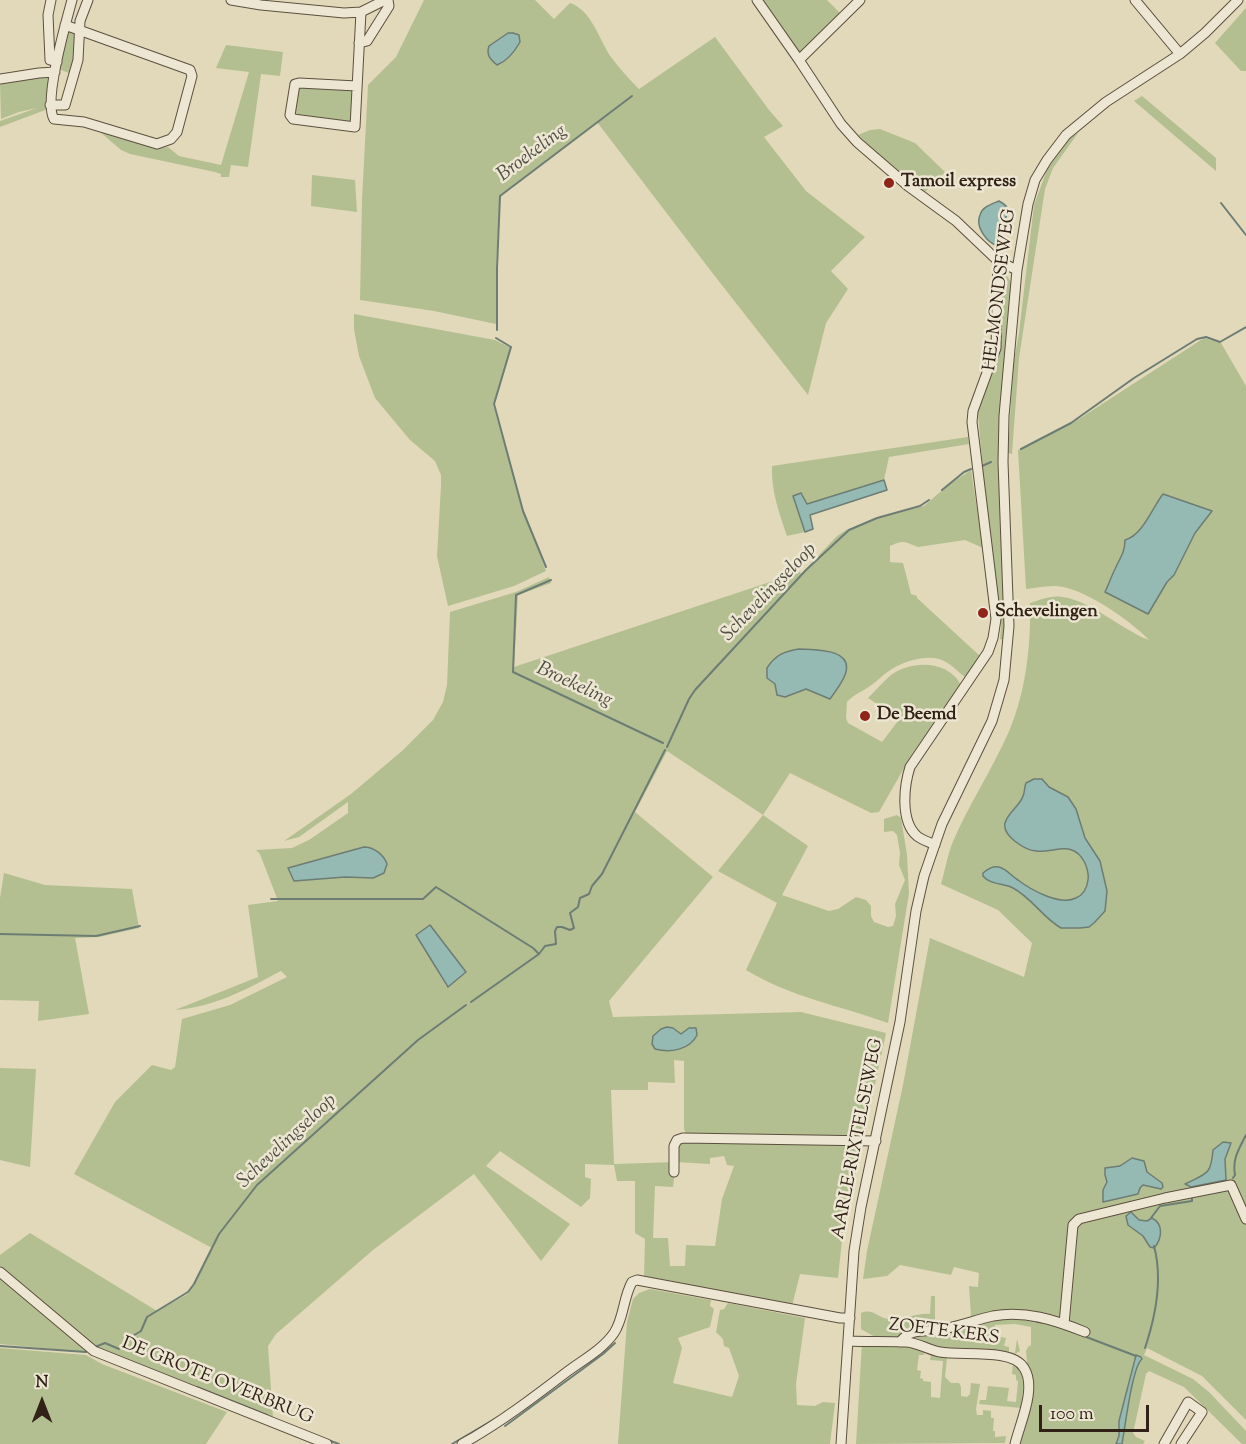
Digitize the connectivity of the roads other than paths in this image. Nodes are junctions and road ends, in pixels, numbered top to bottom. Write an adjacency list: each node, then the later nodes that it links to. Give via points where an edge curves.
1 (51, 0): 17 (street, via 50,60)
2 (72, 0): 12 (street)
3 (88, 0): 13 (street)
4 (231, 0): 10 (street)
5 (386, 0): 11 (street); 14 (street, via 389,6 367,41)
6 (757, 0): 16 (street)
7 (860, 0): 16 (street)
8 (1135, 0): 15 (street)
9 (1238, 0): 15 (street, HELMONDSEWEG)
10 (262, 2): 11 (street)
11 (361, 12): 14 (street)
12 (65, 25): 13 (street); 17 (street)
13 (79, 29): 20 (street, via 78,60 65,105); 20 (street, via 190,70 192,76 177,132 168,141 157,144 84,123 54,119)
14 (359, 42): 19 (street)
15 (1180, 54): 22 (street, HELMONDSEWEG, via 1082,120 1047,160 1035,180 1028,204)
16 (799, 60): 21 (street, via 857,142 956,221)
17 (56, 67): 18 (street); 20 (street)
18 (0, 79)
19 (357, 86): 19 (street, via 355,127 293,119 290,115 295,84)
20 (50, 106)
21 (998, 261): 22 (street); 24 (street, HELMONDSEWEG, via 996,348 972,422 996,619 988,652 910,767 906,779 910,826 917,836)
22 (1017, 270): 23 (street, HELMONDSEWEG)
23 (1003, 462): 24 (street, AARLE-RIXTELSEWEG, via 1009,626 1004,680 992,721)
24 (934, 845): 25 (street, AARLE-RIXTELSEWEG, via 916,911 900,1022)
25 (876, 1141): 26 (street, via 683,1138 674,1146); 29 (street, AARLE-RIXTELSEWEG, via 854,1251)
26 (674, 1172)
27 (1246, 1219): 30 (street, via 1231,1185 1079,1220 1073,1225)
28 (0, 1272): 34 (street, DE GROTE OVERBRUG, via 94,1351)
29 (850, 1318): 32 (street, AARLE-RIXTELSEWEG); 35 (street, via 637,1280 627,1292 613,1335 497,1424)
30 (1064, 1324): 31 (street); 33 (street, via 1043,1317 992,1316 938,1330 911,1332)
31 (1084, 1332)
32 (849, 1341): 33 (street, ZOETE KERS); 36 (street, AARLE-RIXTELSEWEG)
33 (900, 1342): 37 (street, ZOETE KERS, via 941,1352 1005,1357 1020,1362 1028,1388)
34 (327, 1444)
35 (462, 1444)
36 (841, 1444)
37 (1015, 1444)
38 (1164, 1444): 39 (street, via 1188,1402 1202,1412)
39 (1181, 1444)

